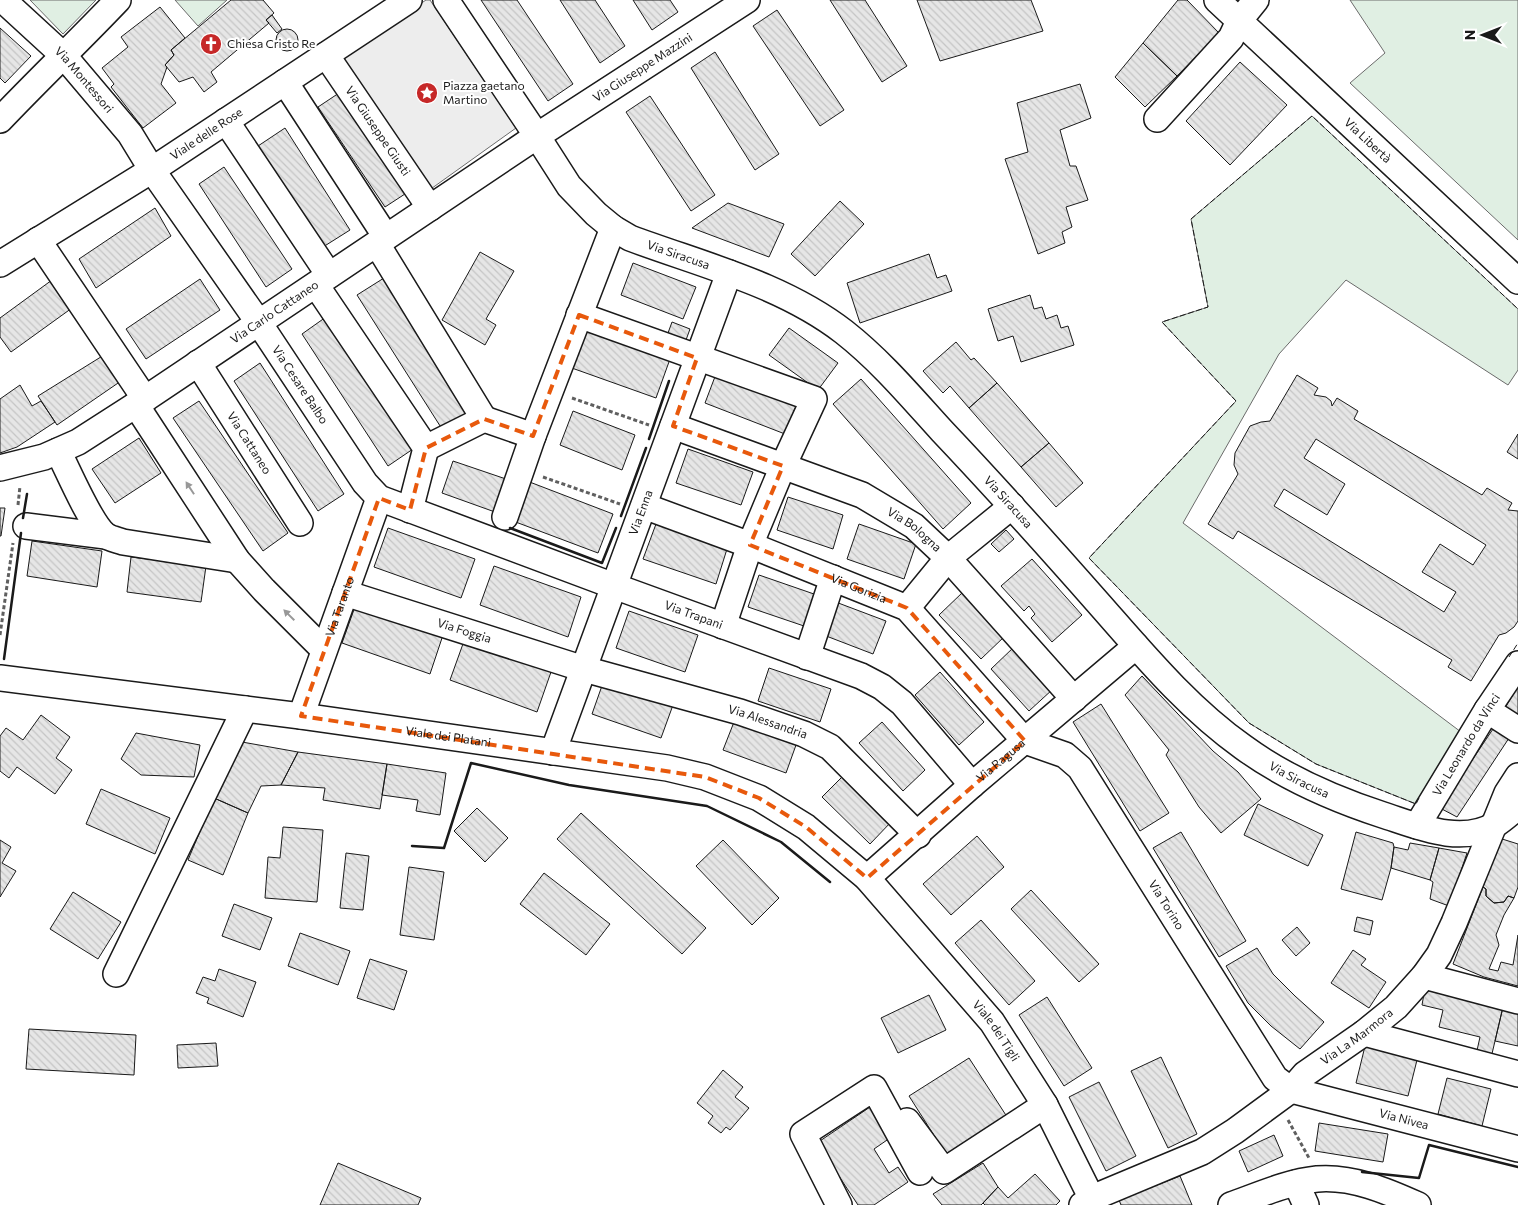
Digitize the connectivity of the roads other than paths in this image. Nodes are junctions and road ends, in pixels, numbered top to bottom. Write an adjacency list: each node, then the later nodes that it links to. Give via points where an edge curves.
1 (4, 0): 10 (street, Via Montessori)
2 (118, 0): 10 (street)
3 (409, 0): 9 (street, Viale delle Rose)
4 (446, 0): 15 (street, Via Siracusa)
5 (747, 0): 15 (street, Via Giuseppe Mazzini)
6 (1216, 0): 8 (street, Via Libertà)
7 (1256, 0): 8 (street)
8 (1239, 21): 12 (street, via 1231,38); 24 (street, Via Libertà)
9 (326, 55): 11 (street, Viale delle Rose); 17 (street, Via Giuseppe Giusti)
10 (64, 56): 13 (street); 16 (street, Via Montessori, via 130,134)
11 (285, 82): 14 (street, Viale delle Rose); 20 (street)
12 (1157, 119)
13 (0, 120)
14 (226, 122): 16 (street, Viale delle Rose); 23 (street)
15 (537, 136): 17 (street, Via Carlo Cattaneo); 18 (street, Via Siracusa, via 569,186)
16 (152, 170): 19 (street, Viale delle Rose); 26 (street, Via Cesare Balbo)
17 (430, 208): 20 (street, Via Carlo Cattaneo)
18 (613, 228): 22 (street, Via Siracusa, via 630,238); 25 (street)
19 (38, 240): 21 (street, Viale delle Rose); 29 (street)
20 (382, 241): 23 (street, Via Carlo Cattaneo); 30 (street)
21 (0, 264)
22 (728, 273): 27 (street, Via Enna); 39 (street, Via Siracusa, via 802,305 843,332 879,362)
23 (322, 280): 26 (street, Via Carlo Cattaneo); 33 (street)
24 (1518, 282)
25 (580, 315): 27 (street); 32 (street)
26 (258, 323): 28 (street, Via Carlo Cattaneo); 37 (street, Via Cesare Balbo, via 365,483)
27 (697, 358): 31 (street, Via Enna); 36 (street, via 814,399)
28 (198, 363): 29 (street, Via Carlo Cattaneo); 42 (street, Via Cattaneo)
29 (140, 402): 34 (street, Via Carlo Cattaneo, via 78,442); 47 (street, one-way to 29)
30 (484, 420): 32 (street); 33 (street)
31 (661, 426): 36 (street, Via Bologna); 38 (street, Via Enna)
32 (532, 436): 41 (street)
33 (426, 448): 40 (street)
34 (58, 450): 35 (street, Via Carlo Cattaneo, via 44,457); 44 (street, via 97,526)
35 (10, 465)
36 (783, 466): 45 (street); 46 (street, Via Bologna, via 862,495 914,526)
37 (380, 498): 40 (street, Via Trapani); 50 (street, Via Taranto)
38 (632, 505): 45 (street, Via Gorizia); 49 (street, Via Enna)
39 (1012, 506): 46 (street); 53 (street, Via Siracusa)
40 (410, 510): 49 (street, Via Trapani)
41 (505, 517)
42 (300, 523)
43 (19, 524): 44 (street)
44 (106, 536): 47 (street, via 123,542)
45 (750, 545): 48 (street, Via Gorizia); 52 (street)
46 (948, 558): 51 (street); 59 (street, Via Bologna)
47 (237, 560): 54 (street, one-way to 47)
48 (832, 578): 51 (street, Via Gorizia); 55 (street)
49 (614, 586): 52 (street, Via Trapani); 57 (street, Via Enna)
50 (345, 593): 54 (street, Via Taranto); 57 (street, Via Foggia)
51 (907, 608): 64 (street, Via Gorizia)
52 (723, 626): 55 (street, Via Trapani)
53 (1136, 646): 59 (street, Via Ragusa); 68 (street, Via Siracusa, via 1205,718 1244,748 1317,790)
54 (324, 650): 62 (street, Via Taranto)
55 (807, 656): 66 (street, Via Trapani, via 882,687 902,703)
56 (1518, 664): 61 (street, Via Leonardo da Vinci)
57 (584, 669): 65 (street, Via Enna); 70 (street, Via Alessandria, via 740,712 830,746)
58 (0, 678): 60 (street, Viale dei Platani)
59 (1074, 699): 64 (street, Via Ragusa)
60 (245, 709): 62 (street, Viale dei Platani); 72 (street)
61 (1487, 710): 63 (street); 68 (street, Via Leonardo da Vinci)
62 (301, 716): 65 (street, Viale dei Platani)
63 (1518, 730)
64 (1025, 741): 66 (street, Via Ragusa); 78 (street, Via Torino, via 1065,755 1080,768 1275,1078)
65 (553, 752): 71 (street, Viale dei Platani, via 667,768 706,777 759,798 806,827)
66 (972, 785): 70 (street, Via Ragusa)
67 (1515, 801): 69 (street, Via La Marmora)
68 (1417, 826): 69 (street, Via Siracusa, via 1450,834 1472,833)
69 (1494, 826): 73 (street, Via La Marmora, via 1454,924)
70 (918, 834): 71 (street, Via Ragusa)
71 (867, 878): 79 (street, Viale dei Tigli, via 992,1022)
72 (116, 974)
73 (1424, 976): 74 (street); 75 (street, Via La Marmora, via 1396,1007)
74 (1518, 1001)
75 (1364, 1033): 76 (street); 78 (street, Via La Marmora, via 1305,1074)
76 (1518, 1074)
77 (874, 1088): 79 (street, via 887,1096 944,1171); 81 (street); 84 (street, via 802,1134)
78 (1282, 1096): 80 (street, Via Nivea, via 1327,1098); 83 (street, Via La Marmora, via 1202,1152)
79 (1046, 1105): 83 (street, Viale dei Tigli)
80 (1518, 1150)
81 (920, 1172)
82 (1301, 1194): 85 (street); 86 (street, via 1318,1179 1348,1181 1388,1192)
83 (1090, 1203)
84 (839, 1205)
85 (1232, 1205)
86 (1418, 1205)

